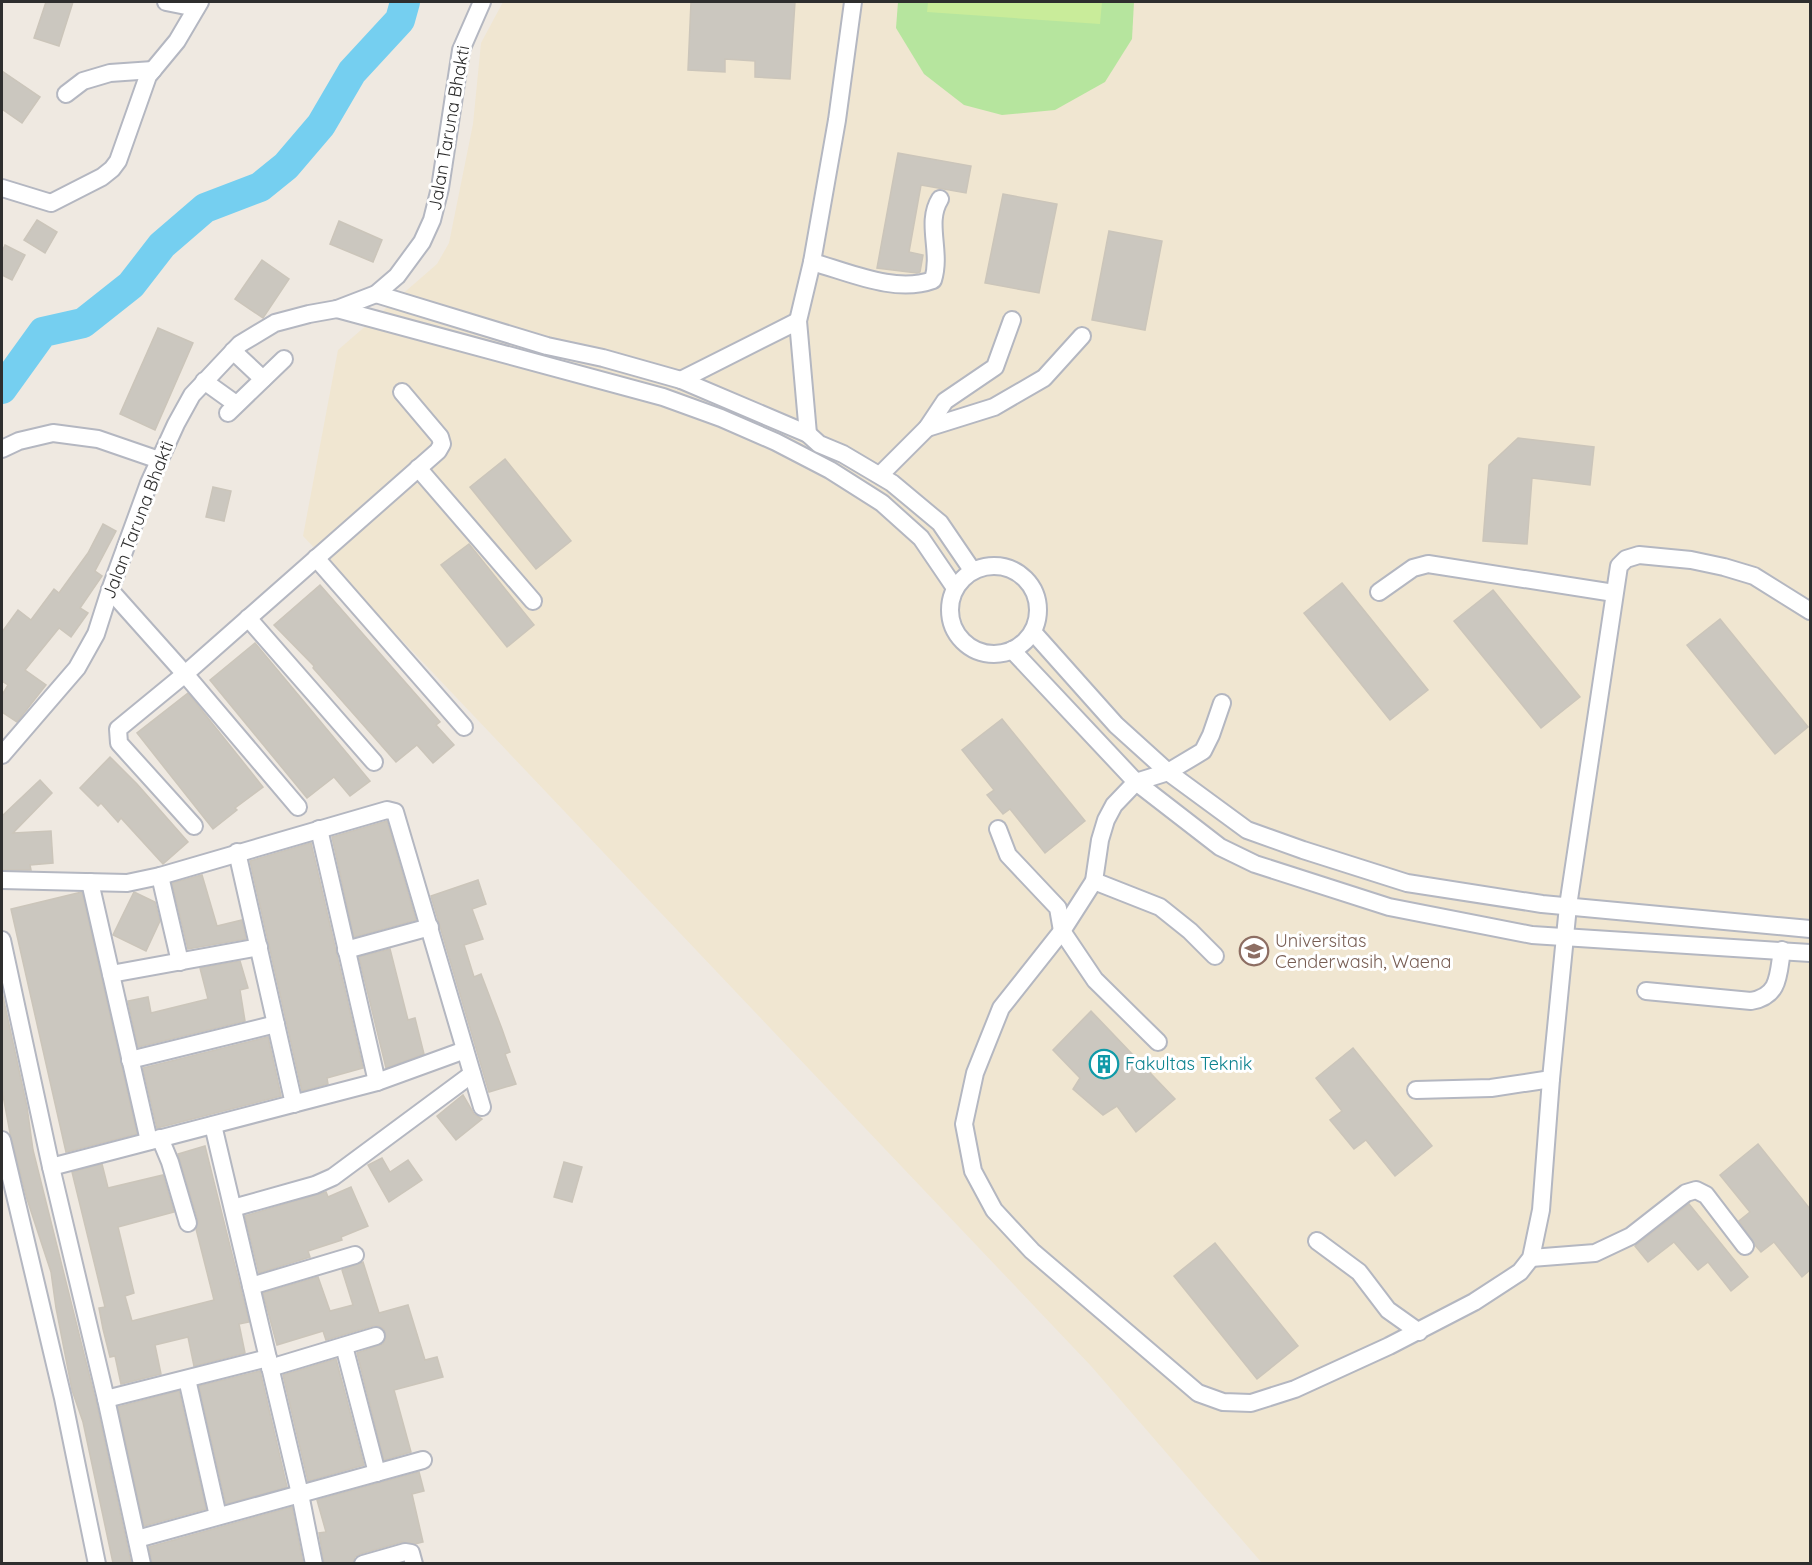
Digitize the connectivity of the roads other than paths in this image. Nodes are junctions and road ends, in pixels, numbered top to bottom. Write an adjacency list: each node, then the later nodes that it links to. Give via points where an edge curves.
1 (166, 2): 4 (street)
2 (483, 2): 10 (street, Jalan Taruna Bhakti, via 460,50 444,166 432,220 410,259)
3 (853, 2): 9 (street)
4 (198, 5): 5 (street, via 177,41)
5 (153, 70): 6 (street, via 110,73 83,81); 7 (street, via 142,90 124,149 107,173 51,203)
6 (66, 94)
7 (2, 188)
8 (940, 199): 9 (street, via 932,226 936,247 933,280 898,284)
9 (812, 262): 13 (street)
10 (376, 294): 11 (street, Jalan Taruna Bhakti); 18 (street, via 548,346)
11 (338, 309): 15 (street, Jalan Taruna Bhakti, via 275,323); 29 (street, via 663,397 776,442 882,503 921,538)
12 (1012, 320): 21 (street, via 995,367 945,401)
13 (798, 321): 18 (street); 22 (street)
14 (1082, 336): 21 (street, via 1044,378 994,407)
15 (232, 351): 17 (street); 19 (street, Jalan Taruna Bhakti)
16 (284, 359): 17 (street)
17 (263, 379): 19 (street, via 232,408)
18 (681, 380): 22 (street)
19 (204, 381): 24 (street, Jalan Taruna Bhakti, via 192,395)
20 (402, 392): 25 (street, via 440,436 442,444)
21 (927, 428): 26 (street)
22 (808, 434): 26 (street, via 819,444)
23 (2, 449): 24 (street, via 53,433 98,439)
24 (159, 460): 30 (street, Jalan Taruna Bhakti)
25 (418, 468): 27 (street); 33 (street)
26 (880, 476): 28 (street, via 939,523)
27 (316, 558): 35 (street); 40 (street)
28 (972, 570): 29 (street); 36 (street, via 995,565 1017,571 1033,588 1039,610)
29 (955, 588): 37 (street, via 950,618 967,645 997,654)
30 (110, 590): 38 (street); 41 (street, Jalan Taruna Bhakti, via 96,634 77,668)
31 (1379, 592): 32 (street, via 1413,568 1428,564)
32 (1614, 593): 34 (street, via 1619,566 1639,555 1691,560 1754,576); 54 (street)
33 (533, 601)
34 (1810, 611)
35 (248, 618): 38 (street); 42 (street)
36 (1033, 632): 37 (street); 43 (street, via 1116,724)
37 (1012, 650): 44 (street)
38 (185, 674): 45 (street); 46 (street, via 118,729 117,736 119,743)
39 (1222, 703): 43 (street, via 1203,751)
40 (464, 727)
41 (2, 755)
42 (374, 762)
43 (1168, 772): 44 (street); 54 (street, via 1247,830 1303,850 1407,883)
44 (1136, 782): 52 (street, via 1114,805 1106,820); 58 (street, via 1220,847 1256,864 1389,907)
45 (298, 807)
46 (194, 826)
47 (319, 829): 49 (street); 55 (street, via 387,810 395,812); 61 (street)
48 (998, 829): 57 (street, via 1008,855 1058,908)
49 (237, 852): 50 (street); 60 (street)
50 (160, 876): 53 (street, via 127,883); 65 (street)
51 (2, 880): 53 (street)
52 (1094, 881): 57 (street); 64 (street, via 1160,907)
53 (90, 882): 66 (street)
54 (1568, 906): 56 (street); 58 (street)
55 (430, 927): 61 (street); 70 (street)
56 (1810, 929)
57 (1062, 932): 69 (street, via 1095,980); 89 (street, via 1001,1008 975,1073 964,1124 973,1171 994,1210 1032,1251 1198,1393 1223,1402 1251,1403 1295,1389)
58 (1565, 939): 62 (street); 73 (street)
59 (2, 940): 81 (street)
60 (259, 947): 65 (street); 68 (street)
61 (346, 950): 74 (street)
62 (1782, 950): 63 (street); 67 (street, via 1777,981 1769,996 1760,999)
63 (1810, 953)
64 (1215, 956)
65 (180, 962): 66 (street)
66 (111, 974): 71 (street)
67 (1646, 991)
68 (276, 1024): 71 (street); 76 (street)
69 (1158, 1042)
70 (465, 1050): 72 (street); 74 (street)
71 (130, 1060): 80 (street)
72 (472, 1074): 77 (street); 82 (street, via 333,1177)
73 (1551, 1079): 75 (street, via 1491,1088); 87 (street, via 1541,1210)
74 (376, 1082): 76 (street)
75 (1416, 1090)
76 (294, 1104): 78 (street)
77 (482, 1107)
78 (213, 1125): 80 (street); 82 (street)
79 (2, 1140): 101 (street)
80 (154, 1140): 81 (street); 83 (street, via 170,1162)
81 (51, 1167): 94 (street)
82 (232, 1208): 88 (street)
83 (188, 1223)
84 (1317, 1241): 89 (street, via 1359,1272 1388,1310)
85 (1744, 1246): 87 (street, via 1706,1195 1696,1190 1686,1193 1631,1236 1595,1253)
86 (355, 1255): 88 (street)
87 (1531, 1258): 89 (street, via 1503,1285)
88 (251, 1286): 92 (street)
89 (1419, 1332)
90 (376, 1336): 91 (street)
91 (345, 1346): 92 (street); 96 (street)
92 (269, 1363): 93 (street); 97 (street)
93 (188, 1379): 94 (street); 98 (street)
94 (106, 1399): 99 (street)
95 (423, 1460): 96 (street)
96 (377, 1473): 97 (street)
97 (300, 1494): 98 (street); 103 (street)
98 (218, 1516): 99 (street)
99 (137, 1539): 102 (street)
100 (417, 1562): 104 (street, via 411,1553 405,1552)
101 (97, 1563)
102 (142, 1563)
103 (314, 1563)
104 (363, 1563)

